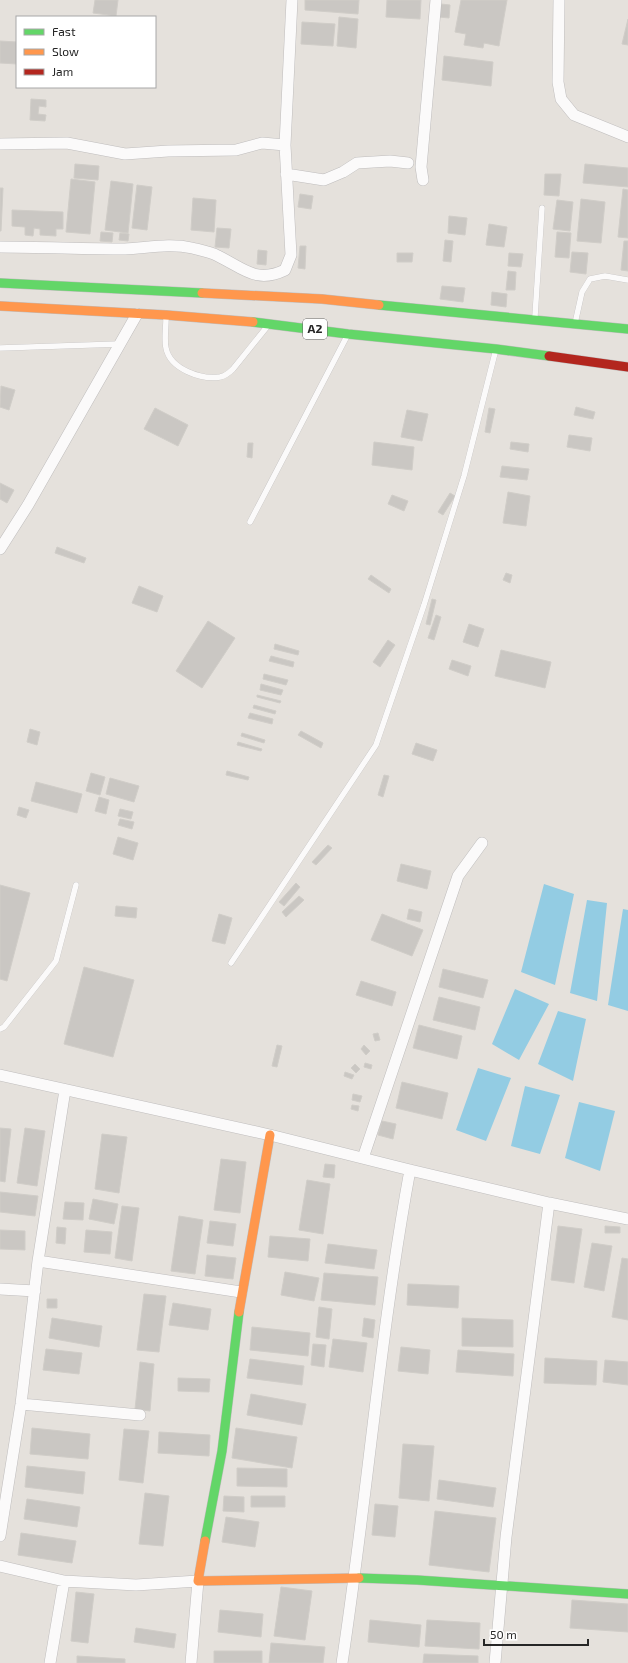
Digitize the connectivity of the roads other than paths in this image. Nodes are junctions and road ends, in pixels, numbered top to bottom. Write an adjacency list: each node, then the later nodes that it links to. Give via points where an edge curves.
1 (292, 0): 6 (street)
2 (436, 0): 9 (street, via 421,167)
3 (559, 0): 4 (street, via 558,82 561,99 574,115)
4 (628, 138)
5 (0, 144): 6 (street, via 67,143 125,154 236,150 262,143)
6 (285, 145): 8 (street)
7 (408, 163): 8 (street, via 357,163 324,180)
8 (286, 174): 11 (street, via 291,254 285,270 273,276 251,274 217,255 190,248)
9 (423, 180)
10 (542, 208): 17 (lane)
11 (0, 247)
12 (628, 280): 19 (lane, via 605,276 590,279 582,292)
13 (0, 283): 17 (main road, via 322,298)
14 (0, 306): 15 (main road, A2)
15 (137, 314): 16 (main road, A2); 22 (street)
16 (166, 315): 18 (main road, A2); 18 (lane, via 166,348 173,362 187,372 219,377 227,375 233,369)
17 (535, 318): 19 (main road)
18 (270, 323): 21 (main road, A2)
19 (575, 324): 20 (main road)
20 (628, 329)
21 (348, 334): 24 (main road, A2); 26 (lane)
22 (119, 344): 23 (lane); 27 (street, via 28,505)
23 (0, 348)
24 (496, 348): 25 (main road, A2); 30 (lane, via 464,476 424,605 376,745)
25 (628, 367)
26 (250, 522)
27 (0, 549)
28 (482, 843): 35 (street, via 458,876)
29 (76, 885): 31 (lane, via 56,961)
30 (231, 963)
31 (0, 1029)
32 (0, 1075): 33 (street)
33 (65, 1090): 34 (street); 39 (street)
34 (270, 1135): 35 (street); 42 (main road)
35 (363, 1158): 36 (street)
36 (410, 1170): 37 (street); 47 (street, via 397,1238)
37 (549, 1203): 38 (street); 50 (street)
38 (628, 1219)
39 (38, 1261): 41 (street); 42 (street)
40 (0, 1289): 41 (street)
41 (35, 1291): 43 (street)
42 (241, 1292): 48 (main road, via 222,1451)
43 (21, 1404): 44 (street); 45 (street)
44 (140, 1415)
45 (0, 1536)
46 (0, 1566): 49 (street)
47 (355, 1578): 48 (main road); 50 (main road); 54 (street)
48 (198, 1580): 49 (street, via 136,1585); 53 (street)
49 (64, 1581): 52 (street)
50 (502, 1585): 51 (main road); 55 (street)
51 (628, 1594)
52 (50, 1663)
53 (191, 1663)
54 (342, 1663)
55 (495, 1663)

